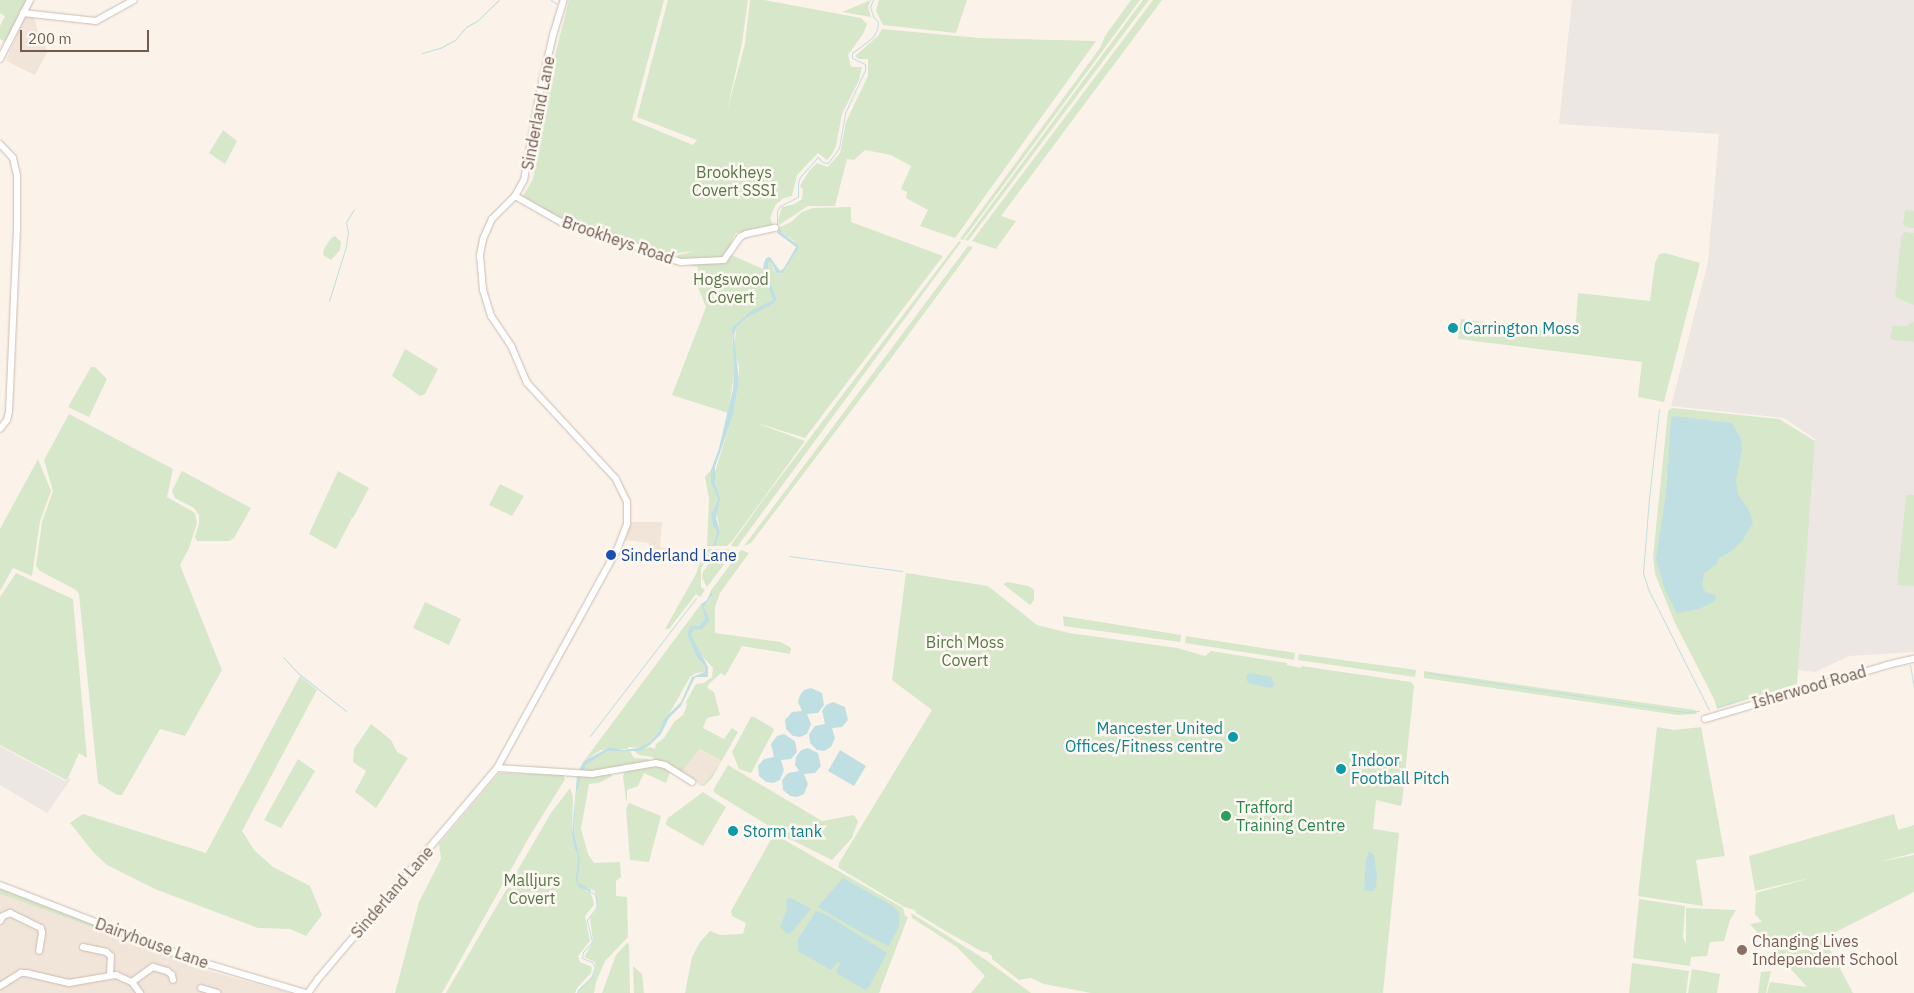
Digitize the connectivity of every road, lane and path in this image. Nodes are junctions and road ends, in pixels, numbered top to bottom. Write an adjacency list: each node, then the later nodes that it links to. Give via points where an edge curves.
1 (30, 0): 4 (street)
2 (134, 0): 4 (street, via 96,21)
3 (564, 0): 8 (street, Sinderland Lane, via 540,91 528,168)
4 (23, 13): 5 (street)
5 (3, 45): 6 (street)
6 (0, 58)
7 (0, 144): 10 (street, via 13,158 17,175 9,412)
8 (515, 196): 9 (street, Brookheys Road, via 561,222 681,262 724,260 746,234); 13 (street, Sinderland Lane, via 492,219 482,239 481,274 489,311 512,347 527,383 616,479 624,495 628,516 617,550)
9 (775, 228)
10 (0, 429)
11 (1914, 660): 12 (street, Isherwood Road)
12 (1705, 719)
13 (497, 768): 14 (street, via 587,774 656,763); 28 (street, Sinderland Lane)
14 (692, 782)
15 (0, 885): 28 (street, Dairyhouse Lane, via 191,959)
16 (0, 921): 17 (street, via 10,913)
17 (40, 928): 18 (street); 20 (street)
18 (48, 928)
19 (83, 947): 21 (street, via 113,954)
20 (40, 951)
21 (110, 975): 23 (street); 24 (street, via 69,983 21,973)
22 (173, 980): 23 (street, via 167,971 153,967)
23 (132, 982): 26 (street)
24 (0, 986)
25 (201, 988): 27 (street)
26 (140, 993)
27 (217, 993)
28 (307, 993)

